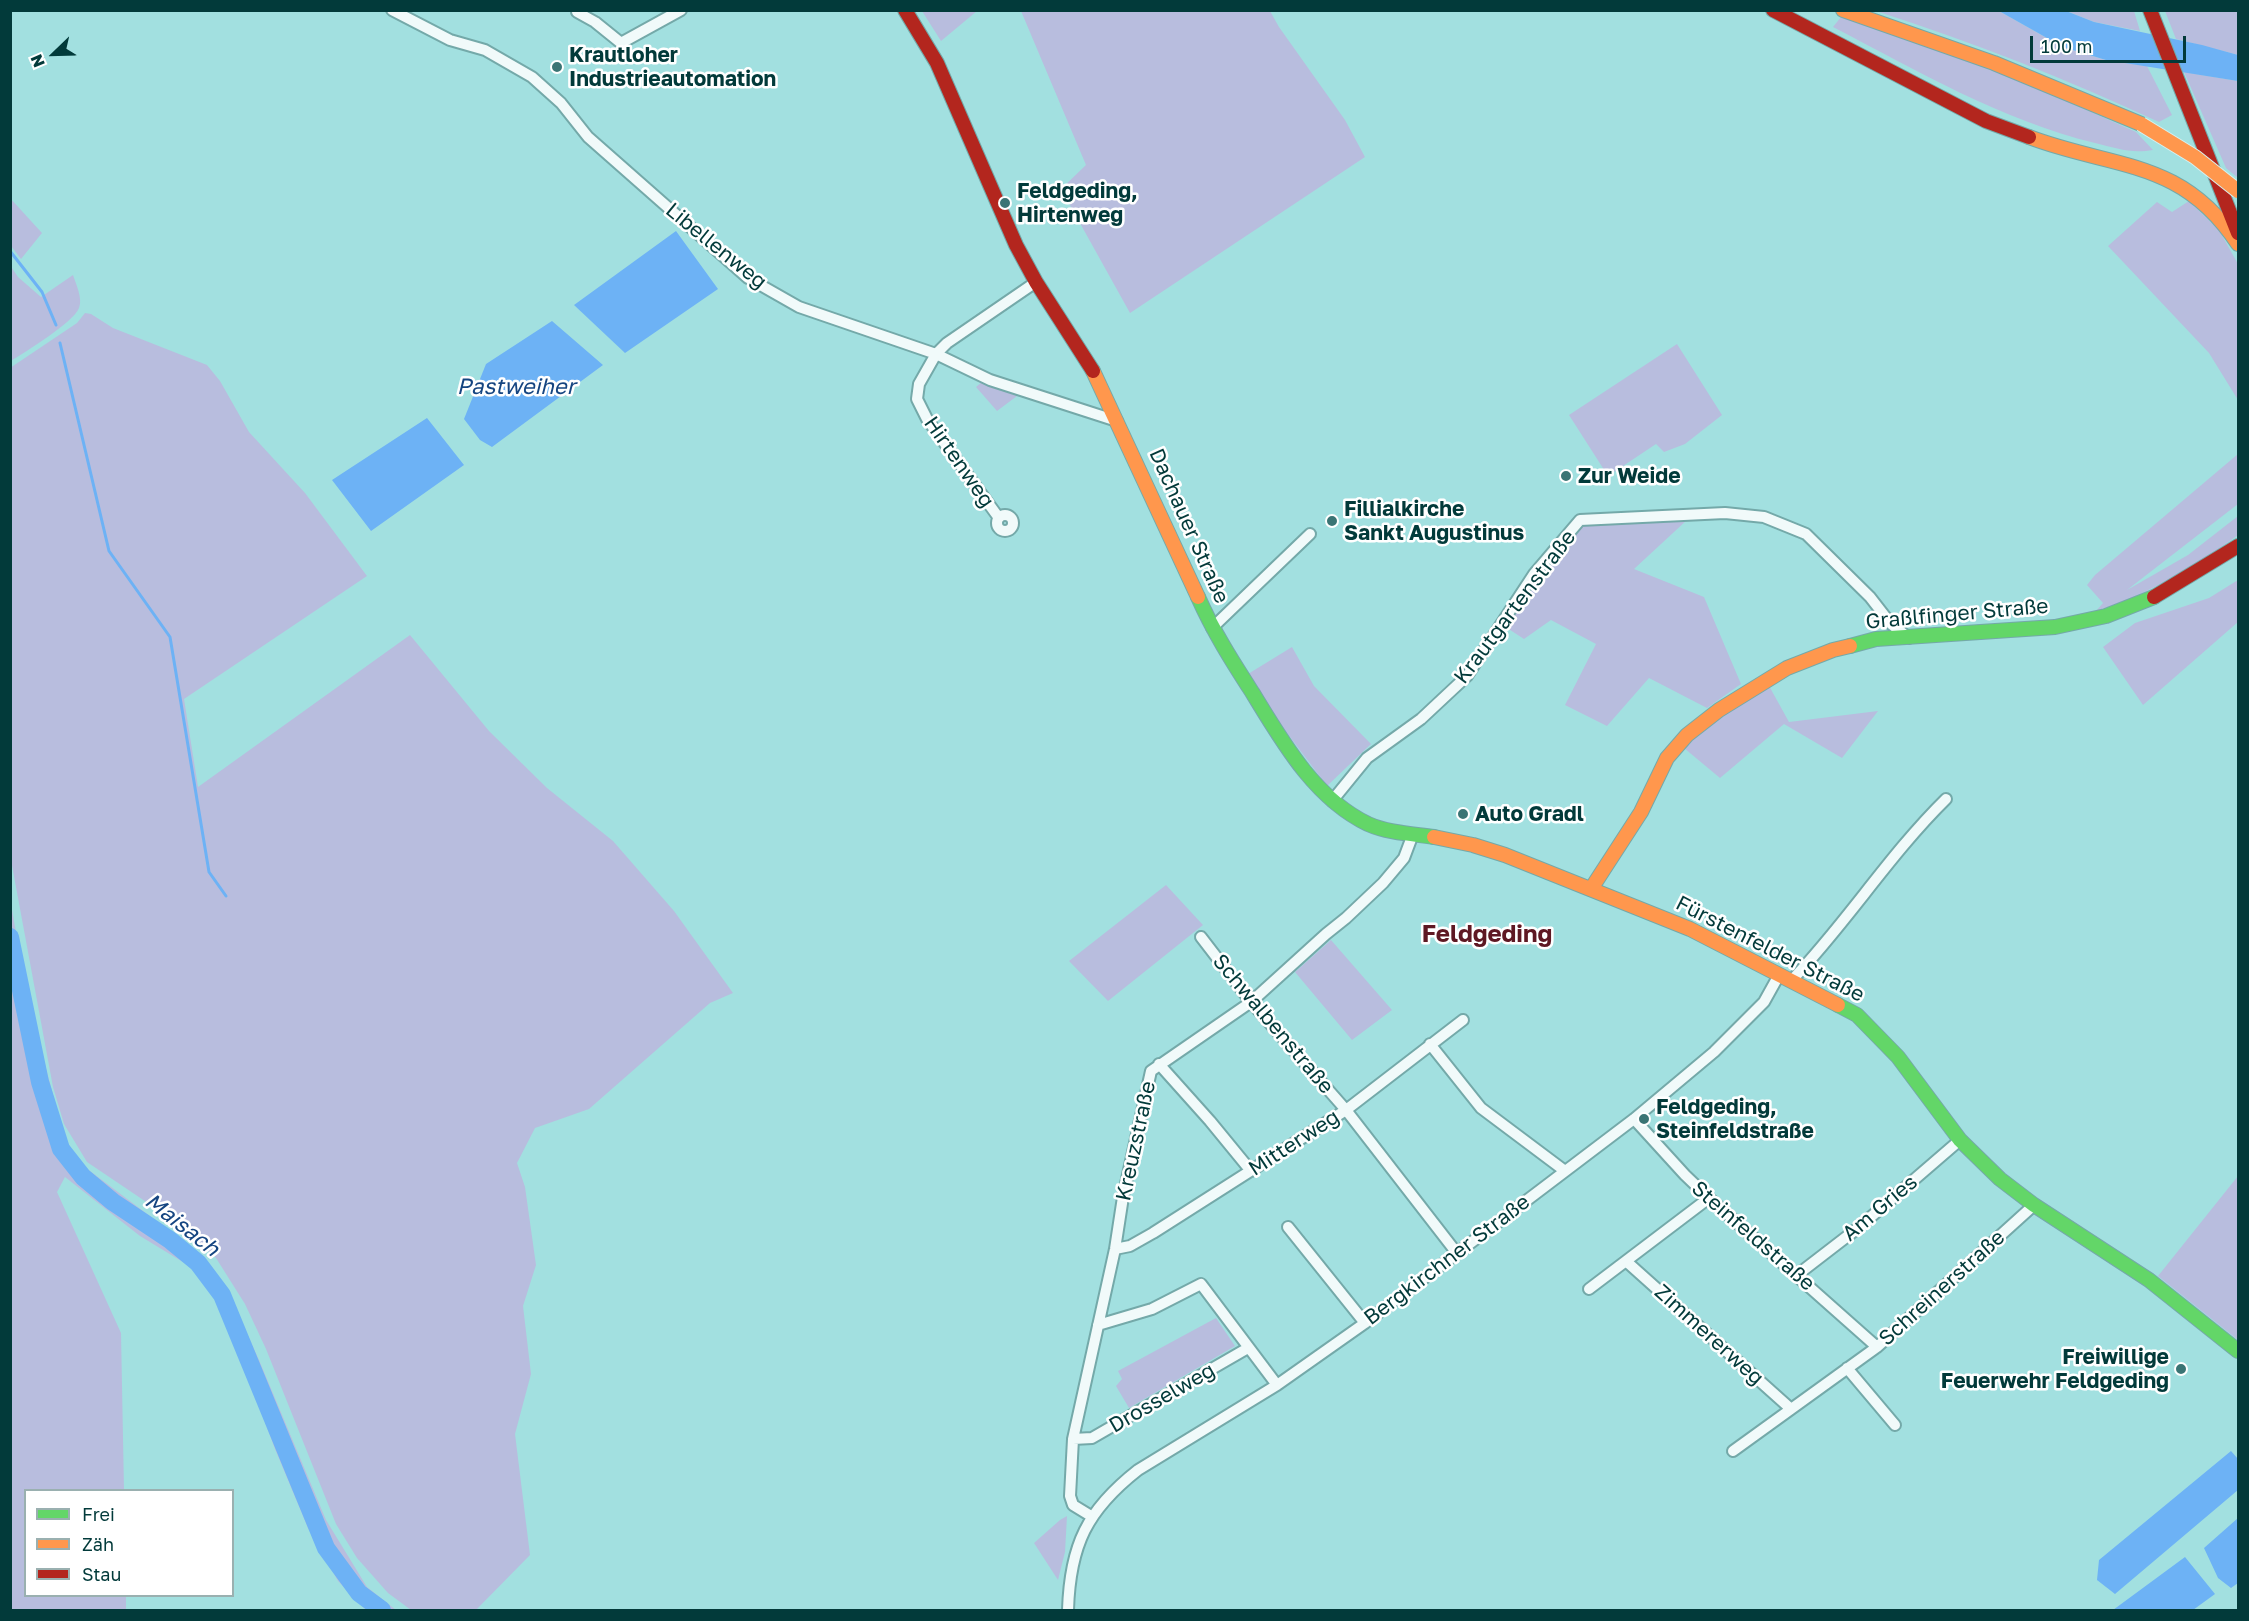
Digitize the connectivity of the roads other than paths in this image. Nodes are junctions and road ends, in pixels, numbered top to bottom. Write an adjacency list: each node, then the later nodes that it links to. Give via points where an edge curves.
1 (392, 10): 12 (street, Libellenweg, via 450,40 485,50 532,77 561,103 588,137 748,278 799,307)
2 (681, 10): 7 (street, via 621,43)
3 (905, 10): 11 (main road, Dachauer Straße, via 937,63)
4 (1773, 10): 10 (main road, via 1986,121 2039,141 2151,172 2194,194 2225,224)
5 (1843, 10): 8 (main road, bridge, via 2008,67 2141,124 2195,157)
6 (2150, 10): 9 (main road)
7 (577, 12)
8 (2238, 191)
9 (2238, 232)
10 (2238, 244)
11 (1036, 282): 12 (street, Hirtenweg); 13 (main road, Dachauer Straße, via 1089,363)
12 (936, 354): 13 (street, Libellenweg, via 990,380); 14 (street, Hirtenweg, via 919,384 917,399 927,419)
13 (1117, 421): 17 (main road, Dachauer Straße)
14 (999, 518)
15 (1310, 534): 17 (street)
16 (2238, 546): 18 (main road, Graßlfinger Straße, via 2156,596 2106,616 2055,627)
17 (1212, 628): 20 (main road, Dachauer Straße, via 1279,736)
18 (1909, 638): 20 (street, Krautgartenstraße, via 1806,534 1764,517 1725,513 1580,520 1534,574 1467,676 1421,719 1367,758); 22 (main road, Graßlfinger Straße, via 1876,639 1787,668 1687,735 1667,758 1641,812)
19 (1946, 799): 24 (street, Bergkirchner Straße, via 1920,825 1822,949)
20 (1332, 801): 21 (main road, Dachauer Straße, via 1365,823)
21 (1413, 834): 22 (main road, Dachauer Straße, via 1473,845); 25 (street, Kreuzstraße, via 1404,858 1383,883)
22 (1591, 889): 24 (main road, Fürstenfelder Straße, via 1690,929)
23 (1201, 937): 25 (street, Schwalbenstraße)
24 (1785, 978): 30 (street, Bergkirchner Straße, via 1714,1052); 31 (main road, Fürstenfelder Straße, via 1863,1020 1898,1056)
25 (1251, 1002): 28 (street, Kreuzstraße); 29 (street, Schwalbenstraße)
26 (1463, 1020): 27 (street, Mitterweg)
27 (1430, 1044): 29 (street, Mitterweg); 33 (street, via 1481,1108)
28 (1159, 1064): 32 (street); 37 (street, Kreuzstraße, via 1151,1071)
29 (1346, 1110): 32 (street, Mitterweg); 38 (street, Schwalbenstraße)
30 (1634, 1119): 33 (street, Bergkirchner Straße); 34 (street, Steinfeldstraße)
31 (1960, 1140): 35 (main road, Fürstenfelder Straße); 40 (street, Am Gries)
32 (1251, 1171): 37 (street, Mitterweg, via 1130,1246)
33 (1565, 1171): 38 (street, Bergkirchner Straße)
34 (1709, 1198): 39 (street); 40 (street, Steinfeldstraße)
35 (2034, 1205): 44 (street, Schreinerstraße); 46 (main road, Fürstenfelder Straße, via 2149,1280)
36 (1288, 1227): 42 (street)
37 (1115, 1250): 43 (street, Kreuzstraße)
38 (1456, 1252): 42 (street, Bergkirchner Straße)
39 (1627, 1262): 41 (street); 49 (street, Zimmererweg)
40 (1797, 1275): 44 (street, Steinfeldstraße)
41 (1589, 1289)
42 (1365, 1323): 48 (street, Bergkirchner Straße)
43 (1098, 1326): 45 (street, via 1152,1309 1201,1284); 51 (street, Kreuzstraße)
44 (1877, 1347): 47 (street, Schreinerstraße)
45 (1248, 1348): 48 (street); 51 (street, Drosselweg, via 1092,1438)
46 (2238, 1351)
47 (1847, 1368): 49 (street, Schreinerstraße); 50 (street)
48 (1277, 1384): 53 (street, Bergkirchner Straße, via 1138,1470)
49 (1791, 1409): 52 (street, Schreinerstraße)
50 (1895, 1425)
51 (1073, 1438): 53 (street, Kreuzstraße, via 1072,1506)
52 (1733, 1451)
53 (1091, 1516): 54 (street, Bergkirchner Straße, via 1077,1548)
54 (1068, 1611)

